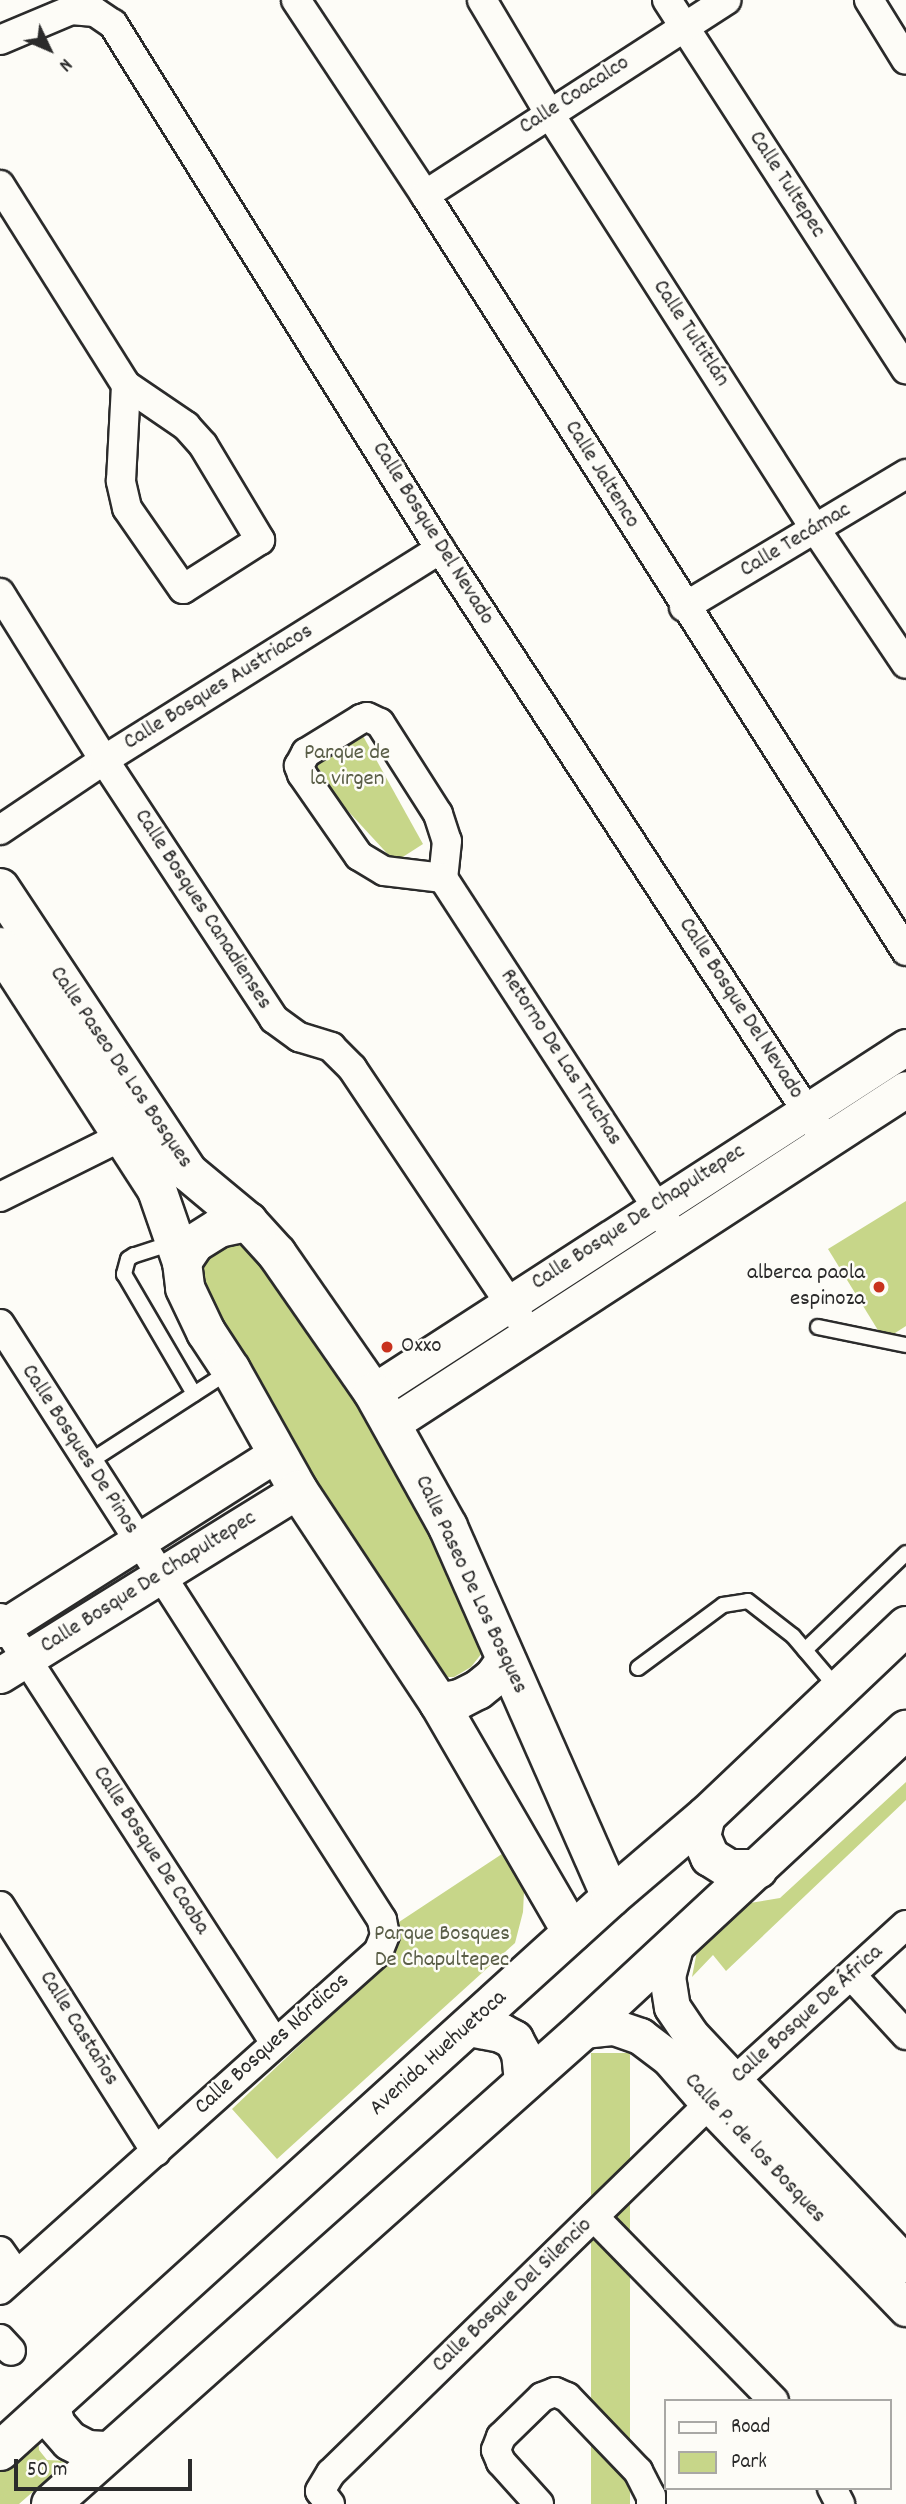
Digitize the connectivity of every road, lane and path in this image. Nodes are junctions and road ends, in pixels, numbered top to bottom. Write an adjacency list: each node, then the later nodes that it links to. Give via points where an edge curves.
1 (296, 0): 11 (street, Calle Jaltenco)
2 (482, 0): 9 (street, Calle Tultitlán)
3 (667, 0): 6 (street, Calle Tultepec)
4 (727, 0): 6 (street, Calle Coacalco)
5 (869, 0): 8 (street)
6 (683, 26): 9 (street, Calle Coacalco); 12 (street, Calle Tultepec)
7 (0, 40): 16 (street, Calle Bosque Del Nevado, via 71,10 95,12 113,24)
8 (906, 60)
9 (549, 113): 11 (street, Calle Coacalco); 15 (street, Calle Tultitlán)
10 (0, 185): 13 (street)
11 (425, 195): 18 (street, Calle Jaltenco)
12 (906, 370)
13 (127, 385): 13 (street, via 194,435 260,540 183,589 127,508 121,481)
14 (906, 474): 15 (street, Calle Tecámac)
15 (816, 530): 18 (street, Calle Tecámac); 19 (street, Calle Tultitlán)
16 (440, 549): 20 (street, Calle Bosques Austriacos); 28 (street, Calle Bosque Del Nevado)
17 (0, 593): 20 (street, Calle Bosques Canadienses)
18 (684, 607): 25 (street, Calle Jaltenco)
19 (906, 664)
20 (104, 760): 21 (street, Calle Bosques Austriacos); 36 (street, Calle Bosques Canadienses, via 274,1019 299,1037 331,1047 352,1068)
21 (0, 830)
22 (443, 878): 22 (street, via 447,841 438,814 380,723 360,719 306,753 299,766 302,774 359,856 384,871); 32 (street, Retorno De Las Truchas)
23 (0, 888): 33 (main road, Calle Paseo De Los Bosques, via 188,1172)
24 (0, 947): 29 (main road, Calle Paseo De Los Bosques)
25 (906, 951)
26 (906, 1047): 28 (street, Calle Bosque De Chapultepec)
27 (906, 1089): 30 (street, Calle Bosque De Chapultepec)
28 (806, 1110): 30 (street, Calle Bosque Del Nevado); 32 (street, Calle Bosque De Chapultepec)
29 (123, 1136): 31 (street); 35 (main road, Calle Paseo De Los Bosques, via 157,1190)
30 (825, 1141): 34 (street, Calle Bosque De Chapultepec)
31 (0, 1197)
32 (657, 1208): 34 (street, Retorno De Las Truchas); 36 (street, Calle Bosque De Chapultepec)
33 (248, 1222): 35 (main road, via 219,1228); 43 (main road, Calle Paseo De Los Bosques, via 277,1254)
34 (676, 1238): 39 (street, Calle Bosque De Chapultepec)
35 (179, 1252): 41 (main road, Calle Paseo De Los Bosques, via 185,1288); 42 (lane, via 134,1255 124,1274)
36 (510, 1302): 39 (street, Calle Bosques Canadienses); 43 (street, Calle Bosque De Chapultepec)
37 (0, 1324): 45 (street, Calle Bosques De Pinos)
38 (818, 1327): 40 (lane)
39 (529, 1334): 43 (street, Calle Bosque De Chapultepec)
40 (906, 1345)
41 (231, 1370): 42 (lane); 44 (main road, Calle Paseo De Los Bosques)
42 (194, 1394): 45 (lane)
43 (382, 1408): 53 (main road, Calle Paseo De Los Bosques, via 448,1527)
44 (277, 1453): 46 (main road, Calle Paseo De Los Bosques); 47 (street, Calle Bosque De Chapultepec)
45 (89, 1462): 47 (street, Calle Bosques De Pinos)
46 (298, 1490): 49 (street, Calle Bosque De Chapultepec); 57 (main road, Calle Paseo De Los Bosques)
47 (139, 1541): 49 (street, Calle Bosques De Pinos); 50 (street, Calle Bosque De Chapultepec)
48 (906, 1553): 52 (lane)
49 (160, 1576): 54 (street, Calle Bosque De Chapultepec); 70 (street, Calle Bosques Nórdicos, via 382,1920 385,1935 378,1952)
50 (2, 1624): 54 (street, Calle Bosque De Caoba)
51 (906, 1626): 56 (main road, Avenida Huehuetoca)
52 (805, 1650): 55 (lane, via 748,1601 723,1605); 56 (lane)
53 (506, 1660): 57 (main road, via 478,1690); 61 (main road, Calle Paseo De Los Bosques)
54 (13, 1667): 70 (street, Calle Bosque De Caoba)
55 (638, 1668)
56 (839, 1690): 59 (main road, Avenida Huehuetoca)
57 (439, 1703): 64 (main road, Calle Paseo De Los Bosques)
58 (906, 1730): 60 (main road)
59 (706, 1816): 60 (main road, via 701,1836 710,1857 729,1869); 61 (main road, Avenida Huehuetoca)
60 (758, 1869): 65 (main road)
61 (611, 1897): 64 (main road, Avenida Huehuetoca)
62 (0, 1906): 74 (street, Calle Castaños)
63 (906, 1925): 66 (street, Calle Bosque De África)
64 (572, 1932): 67 (main road, Avenida Huehuetoca)
65 (676, 1943): 68 (main road); 71 (street, Calle P. de los Bosques, via 667,1976 672,2007 690,2034)
66 (852, 1976): 69 (street); 71 (street, Calle Bosque De África)
67 (470, 2027): 72 (main road, via 514,2040 521,2053); 81 (main road, Avenida Huehuetoca)
68 (583, 2029): 72 (main road); 73 (street, Calle P. de los Bosques, via 614,2027 640,2036 669,2058)
69 (906, 2035)
70 (275, 2043): 74 (street, Calle Bosques Nórdicos)
71 (735, 2080): 73 (street, Calle Bosque De África); 77 (street, Calle P. de los Bosques)
72 (524, 2081): 83 (main road)
73 (709, 2104): 75 (street, Calle Bosque Del Silencio); 79 (street, Calle P. de los Bosques)
74 (156, 2152): 78 (street, Calle Bosques Nórdicos)
75 (594, 2217): 80 (street); 84 (street, Calle Bosque Del Silencio, via 331,2473)
76 (0, 2251): 78 (street, Calle Bosques Nórdicos)
77 (906, 2264)
78 (8, 2282)
79 (906, 2308)
80 (772, 2399)
81 (50, 2406): 82 (main road, Avenida Huehuetoca); 83 (main road, via 56,2425 70,2441 88,2450)
82 (0, 2451)
83 (109, 2451): 85 (main road)
84 (325, 2498)
85 (51, 2504)
86 (539, 2504): 87 (street, via 501,2462 496,2449 542,2397 555,2392 568,2397 638,2471)
87 (651, 2504)

